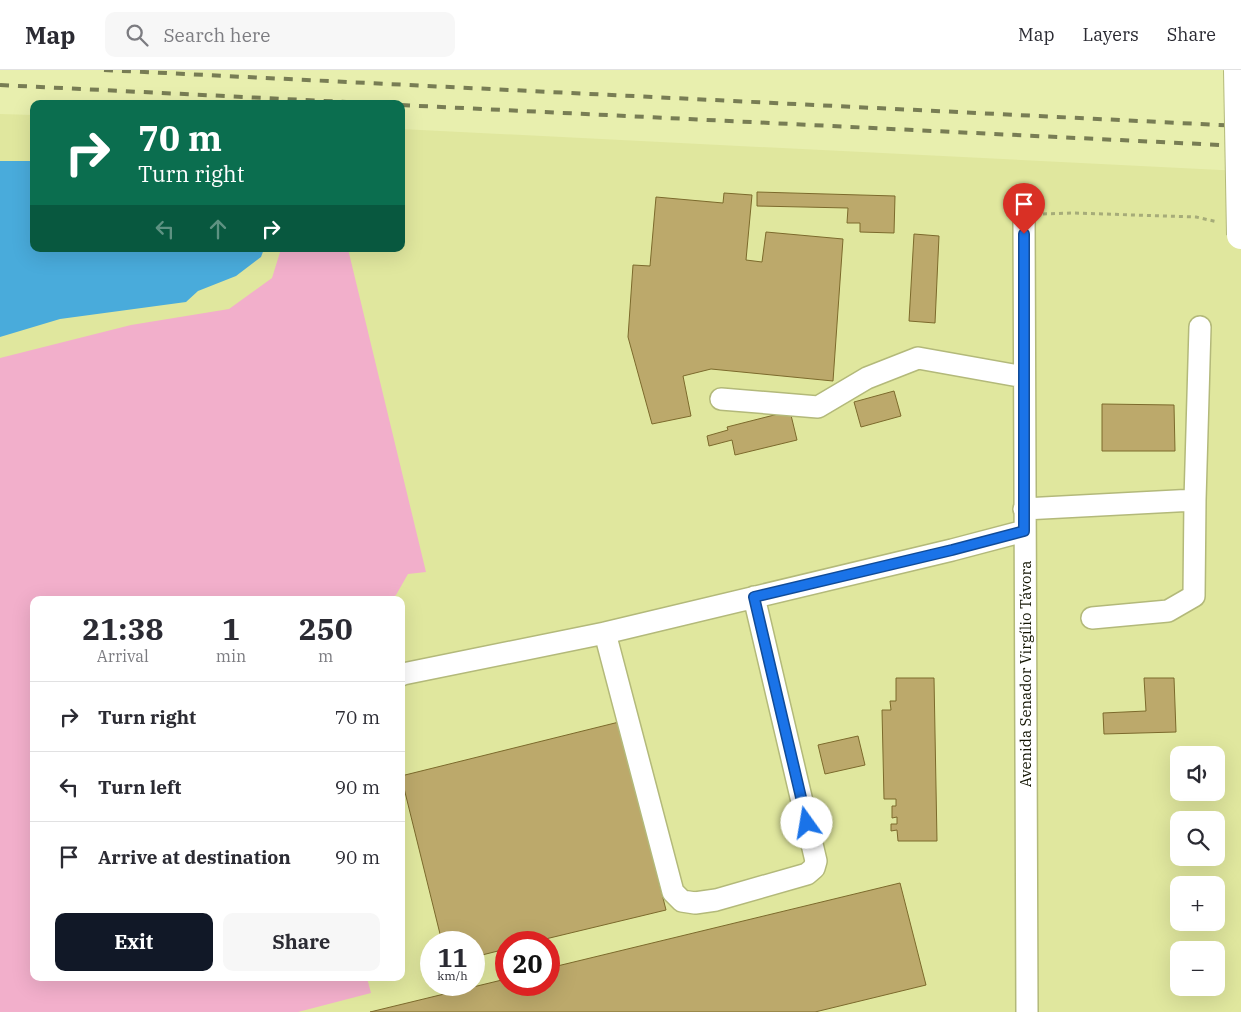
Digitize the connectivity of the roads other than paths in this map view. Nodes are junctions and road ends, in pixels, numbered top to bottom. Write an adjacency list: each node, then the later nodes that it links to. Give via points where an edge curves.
1 (1238, 70): 3 (main road, bridge)
2 (1024, 216): 5 (street, Avenida Senador Virgílio Távora)
3 (1232, 229)
4 (1200, 327): 7 (street)
5 (1024, 377): 6 (street, via 918,358 867,378 818,407); 8 (street, Avenida Senador Virgílio Távora)
6 (721, 398)
7 (1195, 500): 8 (street); 11 (street, via 1194,596 1168,611)
8 (1024, 509): 9 (street, Avenida Senador Virgílio Távora)
9 (1024, 531): 10 (street); 14 (street, Avenida Senador Virgílio Távora)
10 (754, 597): 12 (street); 12 (street, via 816,860 814,868 807,874 716,900 682,901 673,892)
11 (1092, 618)
12 (605, 633): 13 (street)
13 (405, 674)
14 (1027, 1012)

